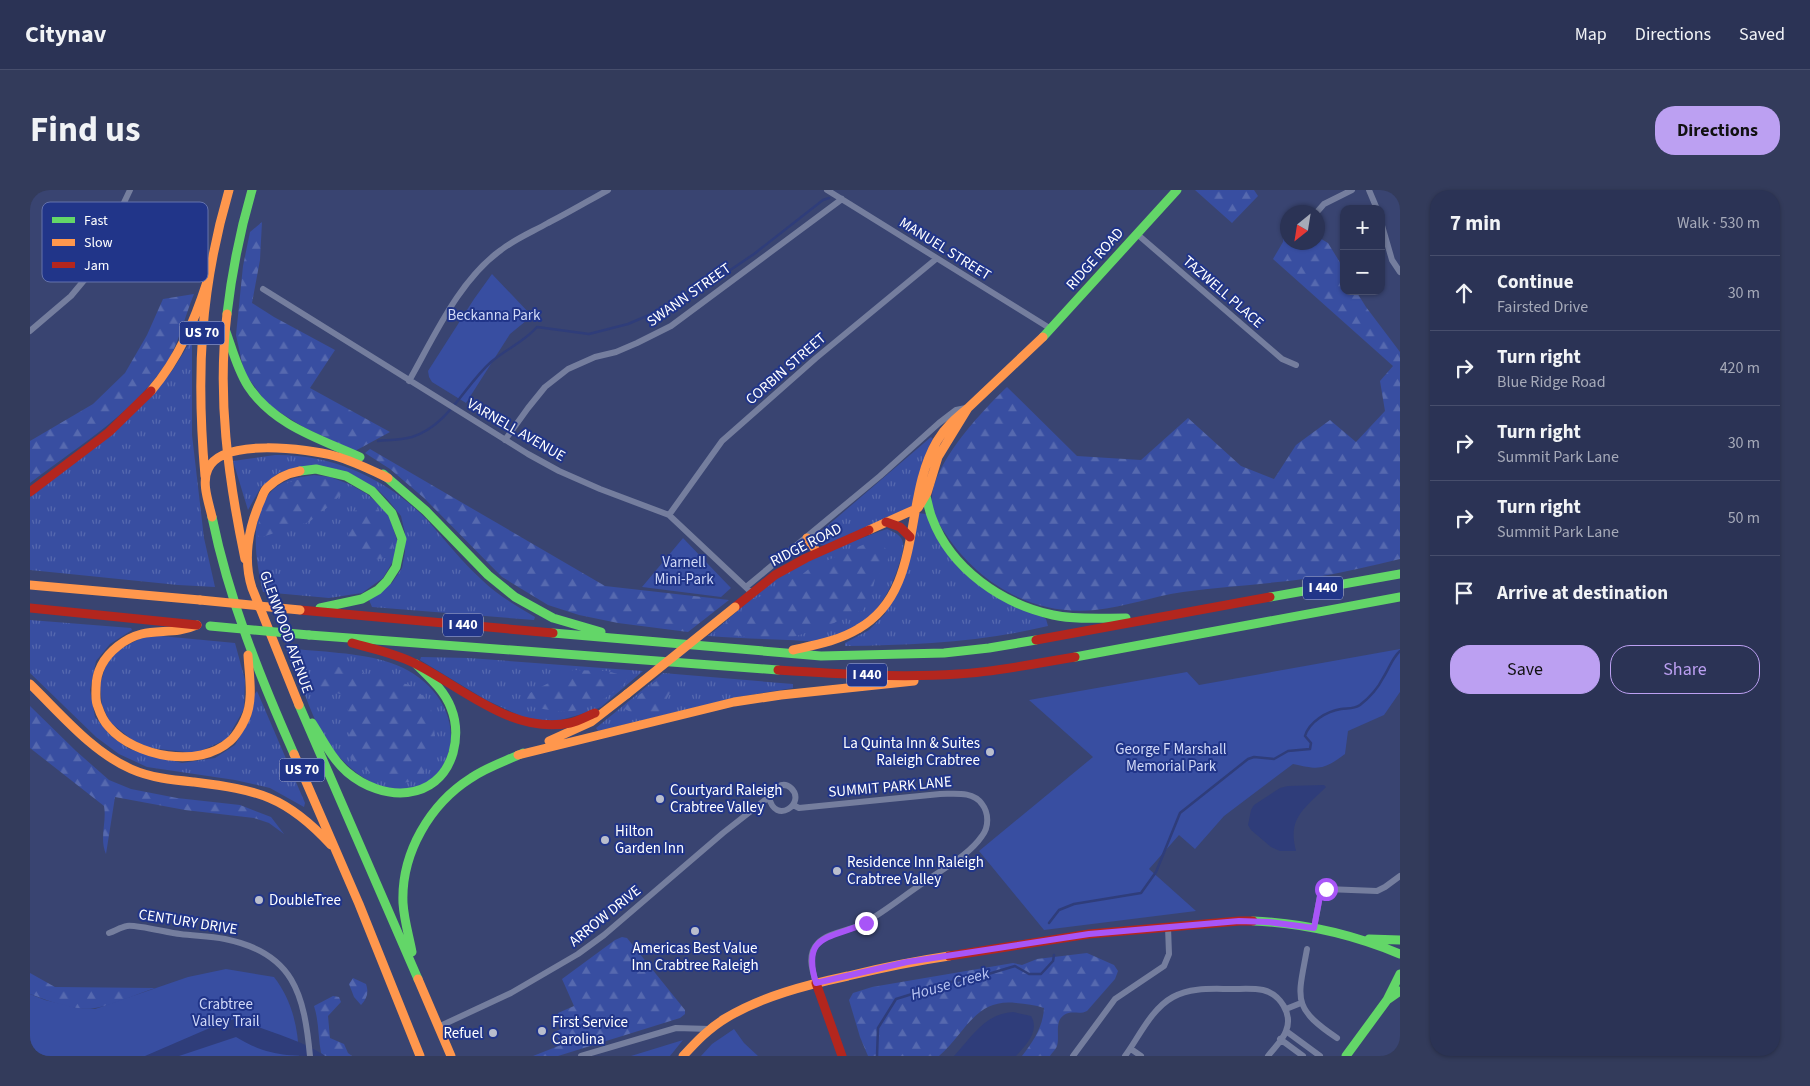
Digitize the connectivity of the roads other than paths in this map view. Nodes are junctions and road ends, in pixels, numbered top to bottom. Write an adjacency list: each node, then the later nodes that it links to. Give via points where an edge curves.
1 (130, 190): 10 (street)
2 (229, 190): 17 (main road, US 70)
3 (252, 190): 21 (main road, GLENWOOD AVENUE / US 70, via 234,268)
4 (608, 190): 25 (street, via 516,240 482,266 440,325)
5 (827, 190): 9 (street, MANUEL STREET)
6 (1177, 190): 13 (main road, RIDGE ROAD)
7 (1352, 190): 11 (street)
8 (1368, 190): 12 (street)
9 (842, 199): 15 (street, MANUEL STREET); 27 (street, SWANN STREET, via 671,326 637,344 568,369 546,386)
10 (124, 202)
11 (1323, 205)
12 (1375, 205)
13 (1137, 234): 22 (main road, RIDGE ROAD); 24 (street, TAZWELL PLACE, via 1282,359)
14 (1385, 236): 16 (street, via 1392,260)
15 (936, 259): 22 (street, MANUEL STREET); 34 (street, CORBIN STREET, via 722,441)
16 (1400, 272)
17 (208, 276)
18 (83, 282): 23 (street)
19 (207, 282): 29 (main road, US 70, via 200,352 201,434); 31 (main road, via 181,348 156,385 122,420)
20 (263, 289): 25 (street, VARNELL AVENUE)
21 (225, 329): 28 (main road, GLENWOOD AVENUE / US 70); 30 (main road, via 243,378 264,406 293,426 362,458)
22 (1051, 329): 26 (main road, RIDGE ROAD)
23 (30, 331)
24 (1296, 365)
25 (410, 381): 27 (street, VARNELL AVENUE)
26 (968, 408): 32 (main road, RIDGE ROAD, via 940,453); 33 (main road, via 948,426 933,447); 36 (street, RIDGE ROAD, via 950,414)
27 (506, 440): 34 (street, VARNELL AVENUE, via 600,489)
28 (227, 454): 29 (main road, via 212,462); 30 (main road, via 272,448 300,449 347,459); 39 (main road, GLENWOOD AVENUE / US 70)
29 (206, 478): 50 (main road, US 70, via 222,561)
30 (388, 478): 49 (main road, via 439,524 474,563 510,593 547,615)
31 (30, 492)
32 (926, 496): 33 (main road, RIDGE ROAD); 46 (main road, via 928,510 950,550 969,572 1003,597 1028,608 1072,618)
33 (914, 510): 35 (main road, RIDGE ROAD); 37 (main road)
34 (669, 515): 42 (street, VARNELL AVENUE)
35 (886, 522): 37 (main road, via 900,527); 38 (main road, RIDGE ROAD)
36 (807, 538): 38 (main road); 42 (street, RIDGE ROAD)
37 (910, 538): 51 (main road, via 898,586 874,618 833,642)
38 (817, 552): 42 (main road, RIDGE ROAD)
39 (248, 572): 45 (main road, via 254,513 274,480 295,470 316,469 343,475 368,488 391,509 399,524 402,545 396,566 382,586 369,596); 55 (main road, GLENWOOD AVENUE / US 70)
40 (1400, 574): 46 (main road, I 440)
41 (30, 584): 45 (main road, I 440, bridge)
42 (749, 590): 56 (main road, RIDGE ROAD, bridge, via 735,607)
43 (1400, 598): 53 (main road, I 440, via 1051,661)
44 (30, 608): 47 (main road, I 440)
45 (304, 610): 49 (main road, I 440)
46 (1150, 618): 51 (main road, I 440, via 1069,635 944,653 865,657)
47 (198, 625): 48 (main road, I 440, bridge); 50 (main road, via 186,631 140,634 118,645 104,659 96,682 96,700 103,719 114,733 141,749 168,756 208,755 222,748 239,731 248,711)
48 (329, 637): 52 (main road, via 396,655); 53 (main road, I 440, via 849,674)
49 (626, 640): 51 (main road, I 440)
50 (247, 646): 60 (main road, US 70)
51 (778, 653)
52 (416, 664): 55 (main road, via 445,695 457,730 455,748 446,770 431,785 416,792 387,793 367,786 346,772); 56 (main road, via 506,714 538,724 575,722)
53 (959, 674): 57 (main road, via 742,701)
54 (30, 684): 60 (main road, via 96,747 126,767 160,778 238,788 275,799 307,821)
55 (294, 694): 70 (main road, GLENWOOD AVENUE / US 70)
56 (627, 694): 57 (main road, via 583,728)
57 (518, 755): 70 (main road, via 496,764 457,788 434,813 413,849 405,876 403,902)
58 (769, 797): 59 (street, via 775,809 788,810); 59 (street, ARROW DRIVE, via 772,790 787,786 795,794); 76 (street, ARROW DRIVE, via 578,954 511,993)
59 (793, 805): 71 (street, SUMMIT PARK LANE, via 800,808 961,794 971,795 980,801 986,810 988,823 983,836 968,851 866,923 819,942 812,952 811,966)
60 (338, 854): 83 (main road, US 70)
61 (1400, 876): 63 (street, via 1377,891 1326,889 1320,896)
62 (1168, 927): 63 (main road, via 1239,921); 71 (main road, via 1089,934 944,956); 88 (street, via 1169,954 1164,966 1115,999)
63 (1314, 928): 65 (main road)
64 (110, 933): 82 (street, CENTURY DRIVE, via 129,925 223,938 255,948 278,963 301,999)
65 (1366, 940): 66 (main road); 68 (main road)
66 (1400, 940)
67 (1307, 949): 74 (street, via 1300,986)
68 (1400, 954)
69 (1400, 974): 73 (main road)
70 (419, 980): 76 (main road, GLENWOOD AVENUE / US 70)
71 (816, 983): 77 (main road, via 756,1002); 87 (main road)
72 (1400, 991): 73 (main road)
73 (1387, 1000): 94 (main road)
74 (1301, 1003): 75 (street); 79 (street, via 1313,1020)
75 (1286, 1009): 78 (street); 81 (street, via 1273,994 1259,989 1188,991 1159,1007)
76 (438, 1027): 84 (main road, GLENWOOD AVENUE / US 70)
77 (710, 1029): 85 (street, via 676,1028); 86 (main road)
78 (1286, 1031): 80 (street); 93 (street)
79 (1337, 1038)
80 (1280, 1040): 91 (street); 92 (street)
81 (1131, 1048): 89 (street); 90 (street)
82 (310, 1056)
83 (420, 1056)
84 (451, 1056)
85 (581, 1056)
86 (683, 1056)
87 (842, 1056)
88 (1073, 1056)
89 (1125, 1056)
90 (1141, 1056)
91 (1268, 1056)
92 (1302, 1056)
93 (1320, 1056)
94 (1346, 1056)

